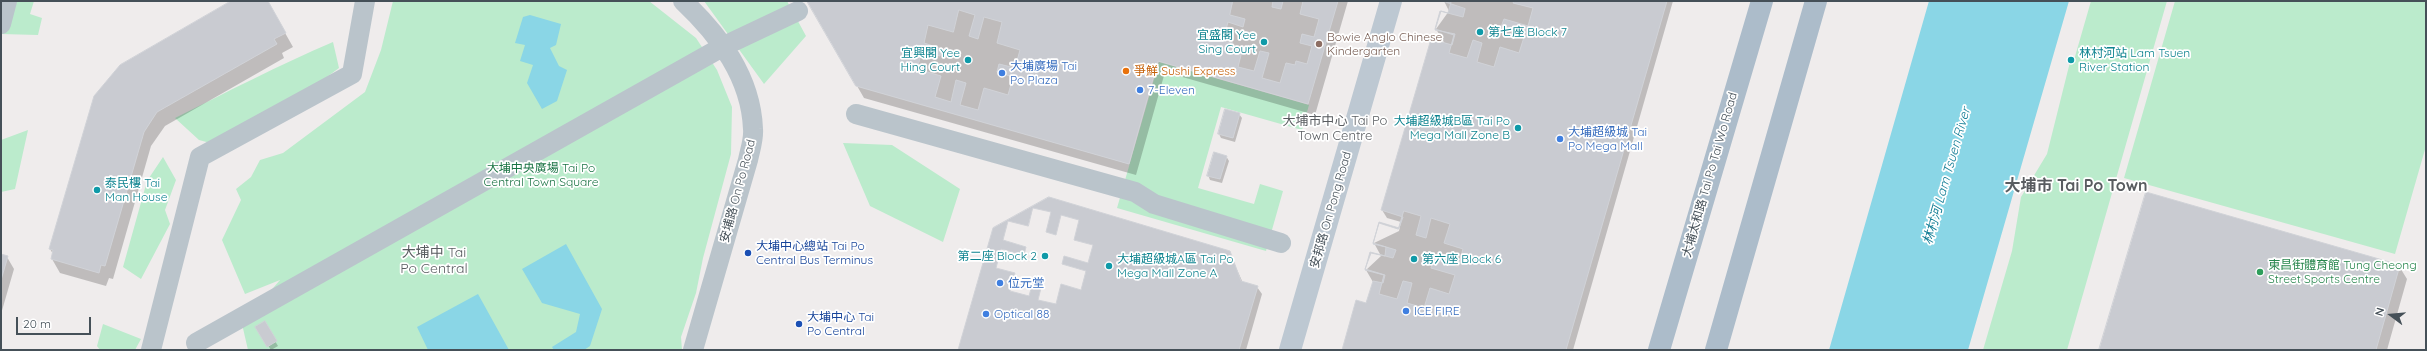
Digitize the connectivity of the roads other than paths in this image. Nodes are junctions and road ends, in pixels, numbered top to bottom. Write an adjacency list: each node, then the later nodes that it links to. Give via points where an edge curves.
1 (7, 1): 8 (street)
2 (365, 1): 13 (street, via 352,74 200,157)
3 (683, 1): 9 (street, 安埔路 On Po Road, via 709,26)
4 (1391, 1): 15 (street, 安邦路 On Pong Road)
5 (1762, 1): 16 (main road, 大埔太和路 Tai Po Tai Wo Road)
6 (1816, 1): 17 (main road)
7 (798, 11): 9 (street)
8 (1, 24)
9 (724, 46): 12 (street); 14 (street, 安埔路 On Po Road, via 742,79 753,130 748,160)
10 (856, 114): 11 (street, via 1134,192 1154,204)
11 (1281, 243)
12 (196, 344)
13 (151, 350)
14 (693, 350)
15 (1290, 350)
16 (1659, 350)
17 (1716, 350)

